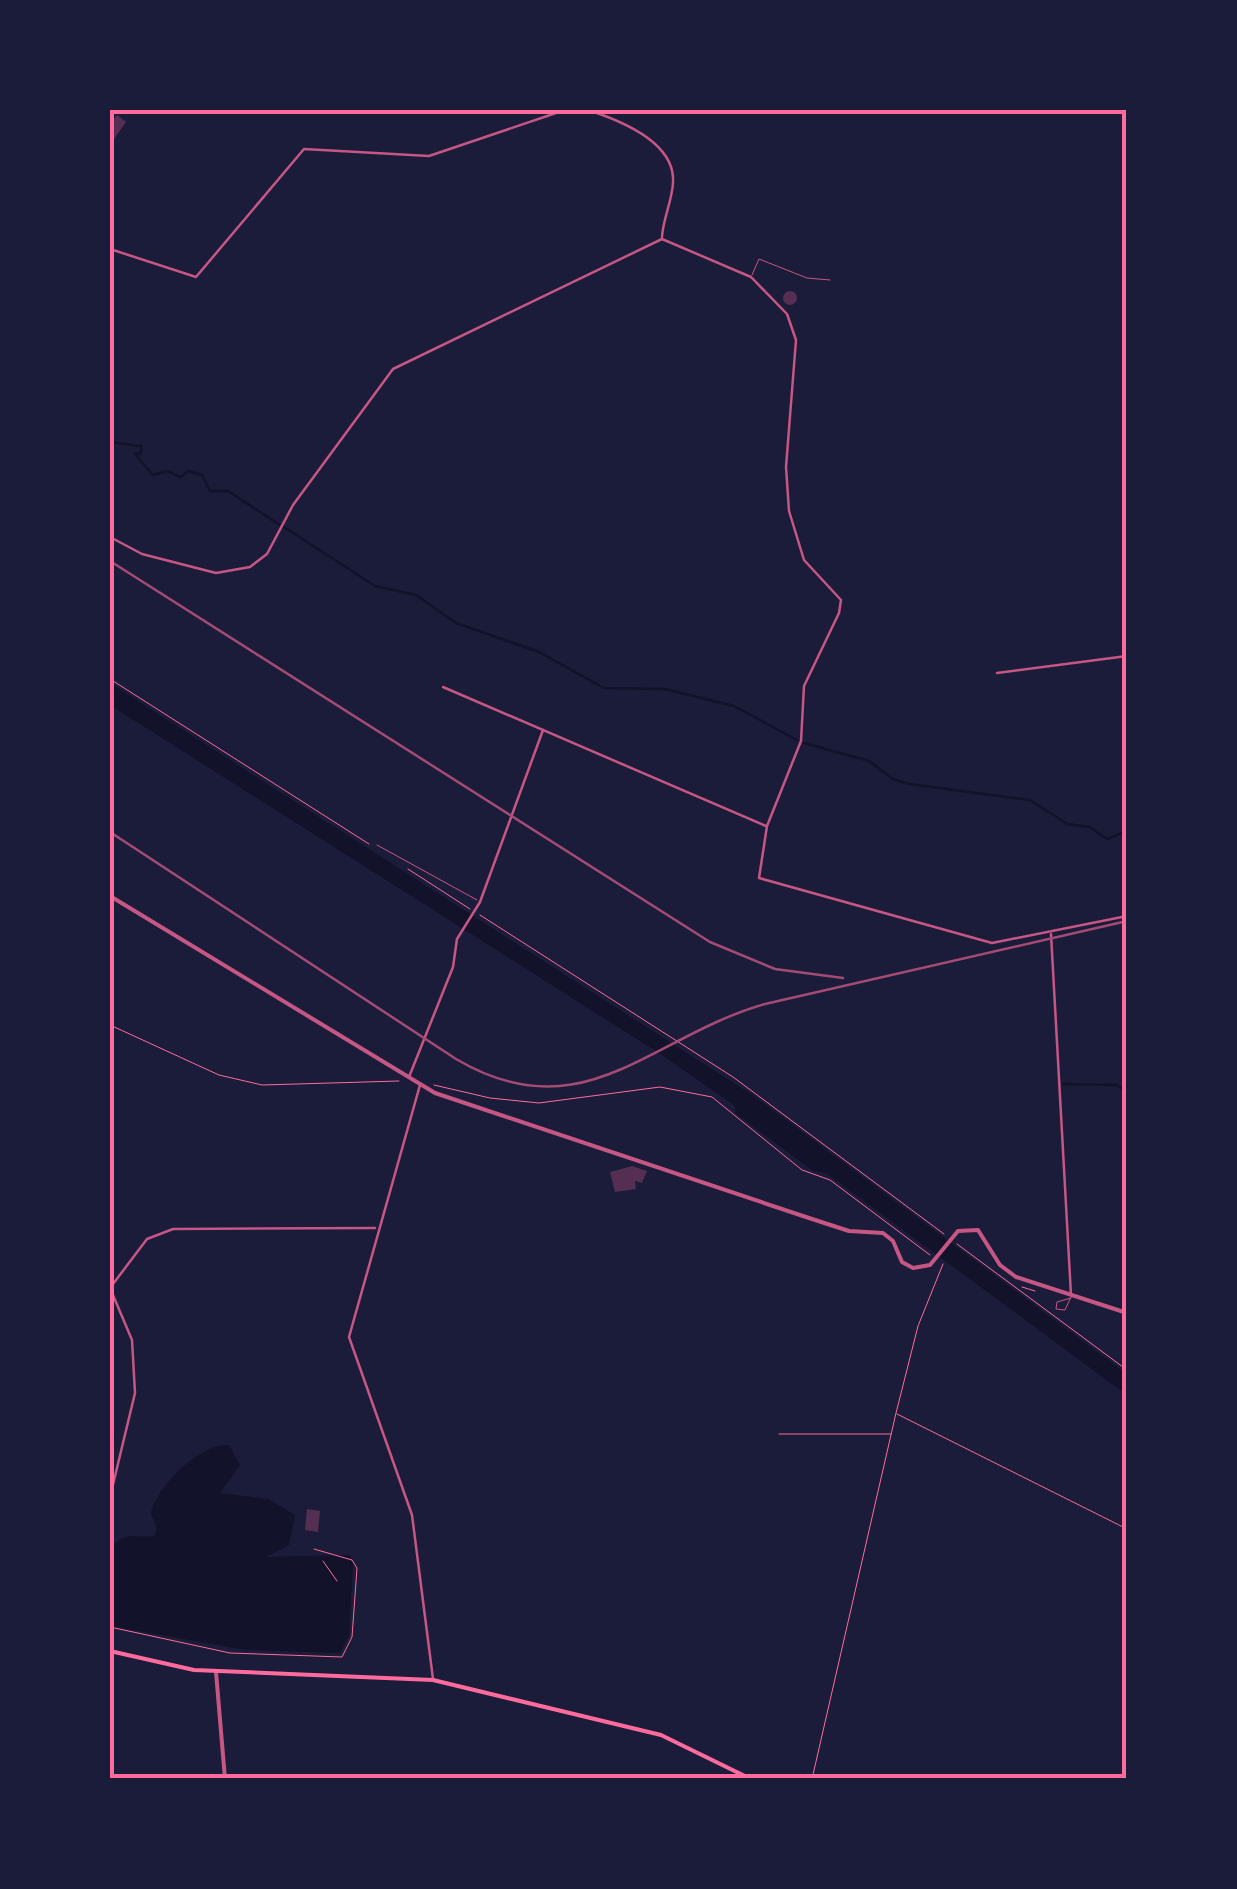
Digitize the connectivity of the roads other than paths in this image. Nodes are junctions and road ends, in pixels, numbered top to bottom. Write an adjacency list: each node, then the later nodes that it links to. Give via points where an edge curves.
1 (565, 110): 4 (street, via 429,156 304,149 196,276)
2 (588, 110): 3 (street, via 642,133 668,160 674,180)
3 (662, 238): 7 (street); 9 (street, via 393,369 293,505 267,554 250,567 220,574 142,554)
4 (110, 249)
5 (762, 254): 6 (lane)
6 (759, 259): 7 (lane); 8 (lane)
7 (751, 277): 14 (street, via 792,325 786,487 800,550 812,572 839,596 841,608 804,686 801,741)
8 (830, 280)
9 (110, 538)
10 (1127, 656): 11 (street)
11 (997, 672)
12 (443, 687): 13 (street)
13 (543, 730): 14 (street); 17 (street)
14 (767, 826): 19 (street, via 760,878 992,943)
15 (376, 847): 17 (lane)
16 (110, 896): 20 (street)
17 (480, 902): 20 (street, via 461,933)
18 (1127, 916): 19 (street)
19 (1050, 933): 23 (street)
20 (408, 1079): 21 (street)
21 (422, 1084): 22 (street); 23 (street, via 849,1231 883,1233 905,1264 920,1269 954,1235 978,1230 1010,1274)
22 (378, 1228): 25 (street, via 173,1230 147,1240 110,1288 132,1340 135,1393); 28 (street, via 349,1337 412,1516)
23 (1071, 1298): 24 (street)
24 (1127, 1313)
25 (110, 1497)
26 (110, 1651): 27 (main road)
27 (216, 1672): 28 (main road); 29 (street)
28 (433, 1680): 30 (main road, via 660,1734)
29 (225, 1779)
30 (751, 1779)

